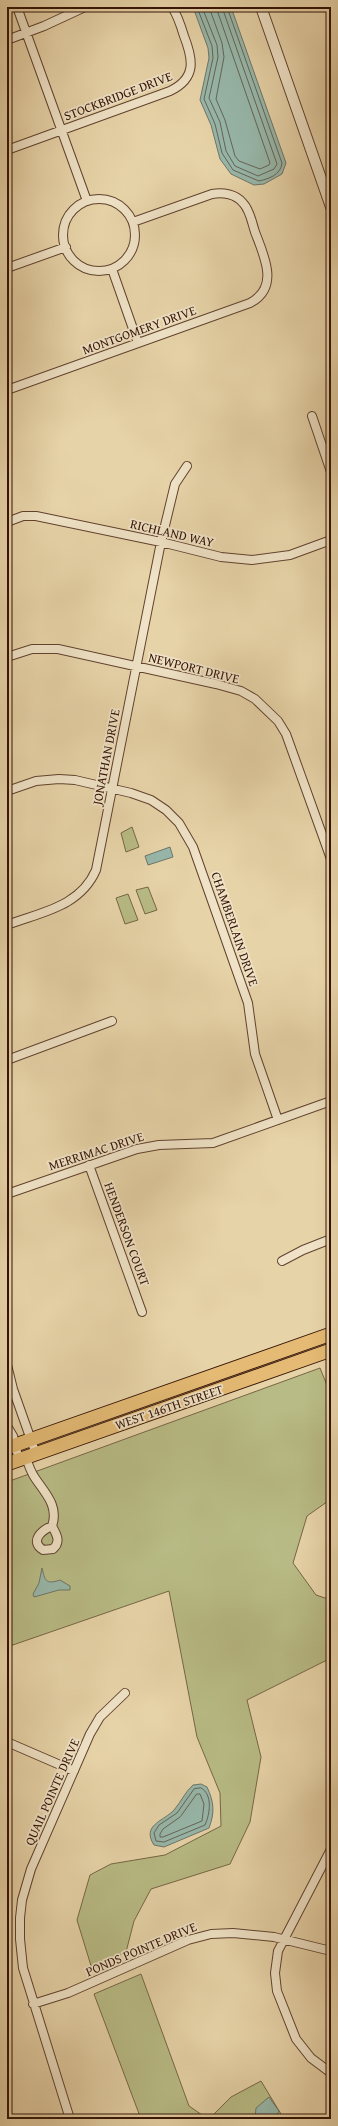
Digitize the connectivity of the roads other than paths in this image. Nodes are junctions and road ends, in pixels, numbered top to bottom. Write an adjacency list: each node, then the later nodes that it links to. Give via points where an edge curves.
1 (16, 7): 5 (street)
2 (85, 7): 5 (street)
3 (172, 7): 7 (street, STOCKBRIDGE DRIVE, via 192,59 190,71 184,81 170,91)
4 (260, 7): 10 (street)
5 (26, 33): 6 (street); 7 (street)
6 (7, 40)
7 (62, 130): 8 (street, STOCKBRIDGE DRIVE); 9 (street)
8 (7, 150)
9 (87, 201): 11 (street, via 97,199 114,202 125,210); 12 (street, via 73,210 69,216 63,233)
10 (331, 207)
11 (133, 222): 14 (street, via 135,238 130,254 124,262); 15 (street, MONTGOMERY DRIVE, via 212,194 229,194 243,203 247,210 265,260 268,279 260,297 250,303)
12 (66, 247): 13 (street); 14 (street, via 70,255 82,266 96,270)
13 (7, 268)
14 (112, 269): 15 (street)
15 (138, 343): 16 (street, MONTGOMERY DRIVE)
16 (7, 390)
17 (312, 416): 19 (street)
18 (186, 466): 22 (street, JONATHAN DRIVE, via 175,484)
19 (331, 472)
20 (7, 522): 22 (street, RICHLAND WAY, via 23,516 36,516)
21 (331, 540): 22 (street, RICHLAND WAY, via 290,555 252,560 221,557)
22 (161, 542): 24 (street, JONATHAN DRIVE)
23 (7, 657): 24 (street, NEWPORT DRIVE, via 32,649 58,649)
24 (136, 666): 25 (street, JONATHAN DRIVE); 27 (street, NEWPORT DRIVE, via 230,688 255,699 270,711 286,734)
25 (112, 789): 26 (street, CHAMBERLAIN DRIVE, via 59,779 36,781); 28 (street, JONATHAN DRIVE, via 96,870 84,891 70,901); 32 (street, CHAMBERLAIN DRIVE, via 143,797 158,804 179,822 189,838 248,1003 255,1054)
26 (7, 791)
27 (331, 859)
28 (7, 925)
29 (112, 1021): 30 (street)
30 (7, 1060)
31 (331, 1101): 32 (street, MERRIMAC DRIVE)
32 (278, 1120): 33 (street, MERRIMAC DRIVE, via 213,1143 148,1146)
33 (89, 1164): 34 (street, MERRIMAC DRIVE); 37 (street, HENDERSON COURT)
34 (7, 1194)
35 (331, 1240): 36 (street)
36 (282, 1261)
37 (142, 1312)
38 (7, 1316): 40 (street)
39 (331, 1334): 41 (main road, WEST 146TH STREET)
40 (7, 1344)
41 (296, 1346): 43 (main road); 46 (main road, WEST 146TH STREET)
42 (331, 1350): 43 (main road, WEST 146TH STREET)
43 (301, 1360): 48 (main road, WEST 146TH STREET)
44 (7, 1365): 46 (street)
45 (7, 1426): 47 (street)
46 (32, 1440): 47 (main road, WEST 146TH STREET); 48 (street)
47 (11, 1447): 48 (street)
48 (22, 1459): 49 (street, via 42,1486 53,1507 55,1514)
49 (52, 1526)
50 (125, 1693): 52 (street, QUAIL POINTE DRIVE, via 100,1717)
51 (7, 1742): 52 (street)
52 (74, 1771): 56 (street, QUAIL POINTE DRIVE, via 31,1869 22,1900 21,1955)
53 (331, 1849): 54 (street)
54 (284, 1939): 55 (street, PONDS POINTE DRIVE); 56 (street, PONDS POINTE DRIVE, via 233,1933 200,1936 68,1993); 57 (street, via 276,1962 277,1991 303,2050 319,2066)
55 (331, 1952)
56 (34, 2004): 58 (street, QUAIL POINTE DRIVE)
57 (331, 2073)
58 (70, 2119)

